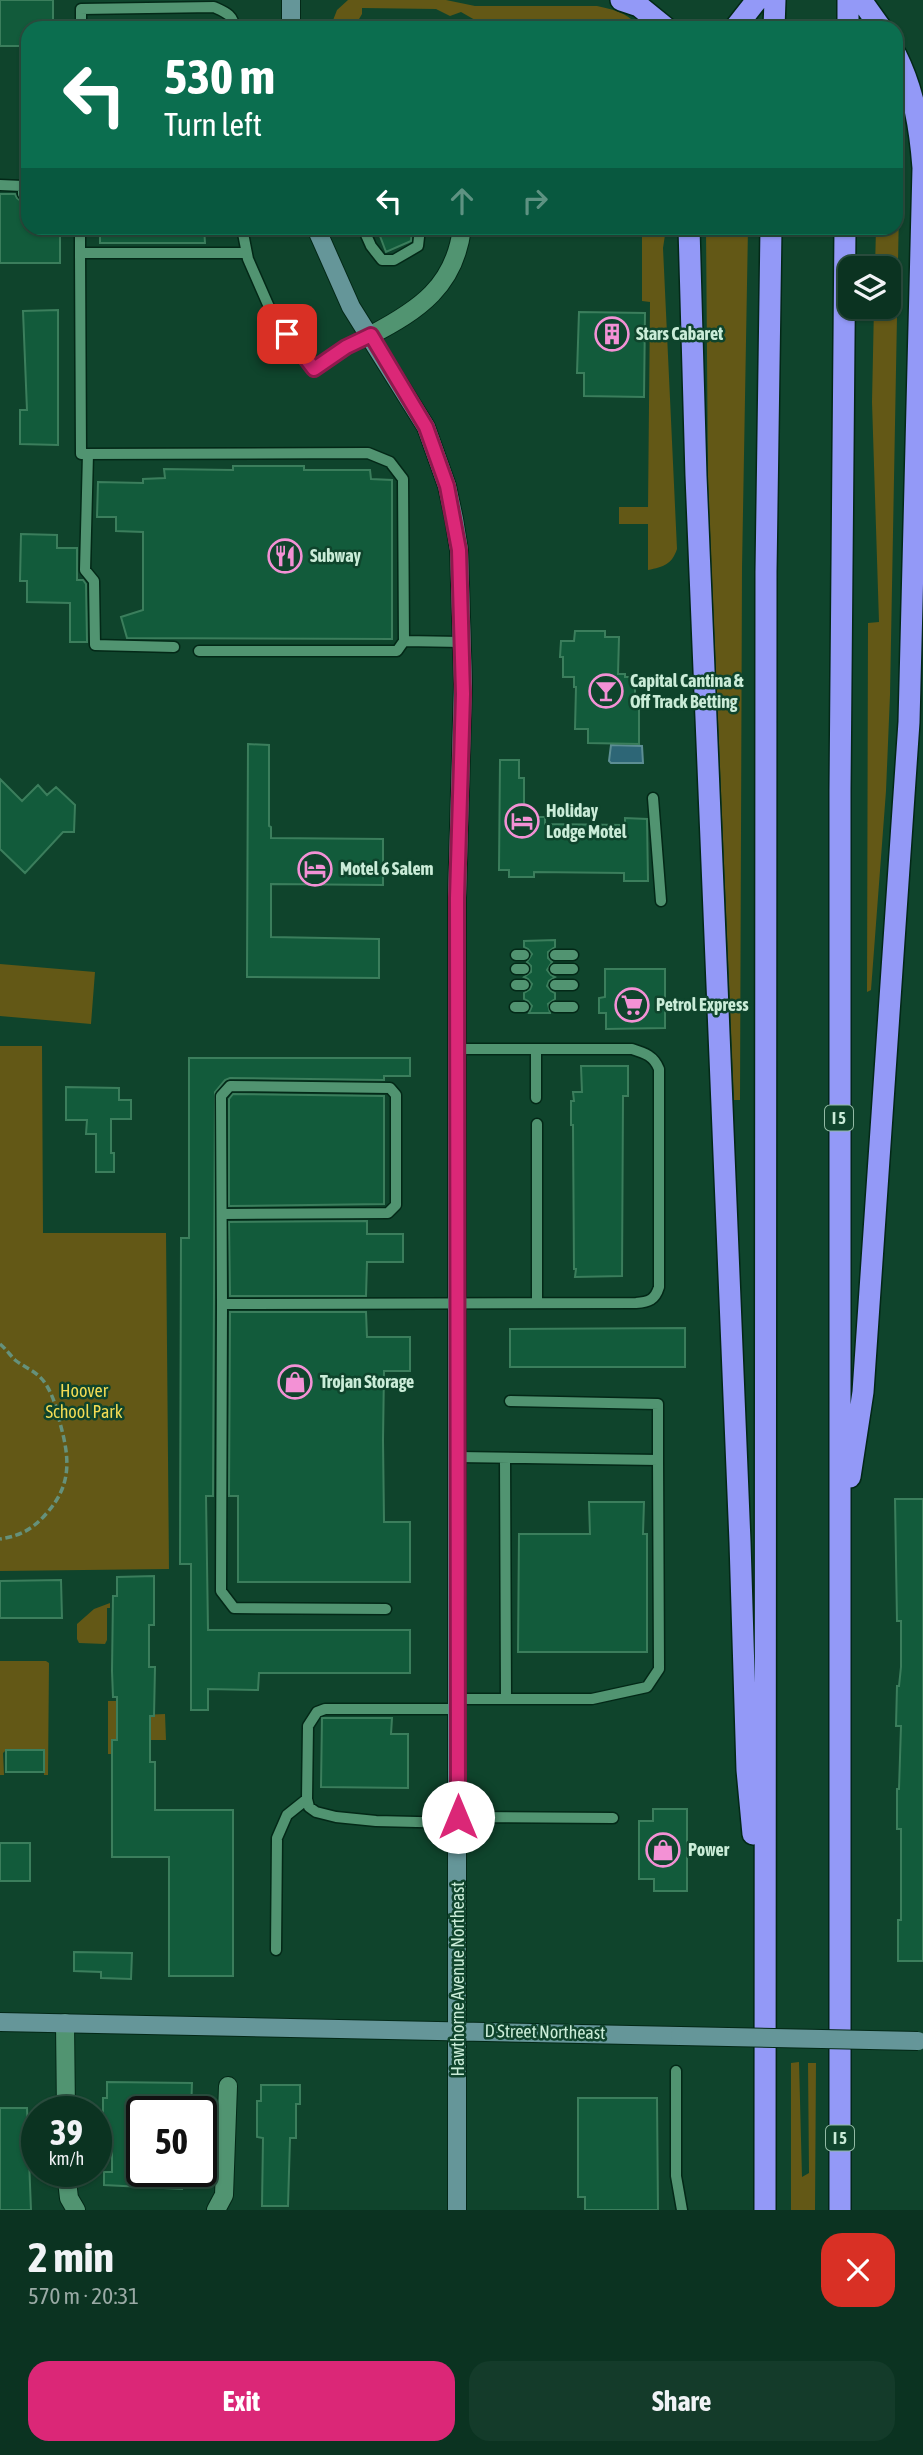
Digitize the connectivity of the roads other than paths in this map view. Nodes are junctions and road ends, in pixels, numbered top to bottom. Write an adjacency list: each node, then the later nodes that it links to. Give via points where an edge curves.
1 (291, 0): 9 (main road)
2 (621, 0): 10 (highway, via 639,6)
3 (757, 0): 11 (highway)
4 (775, 0): 12 (highway)
5 (848, 0): 13 (highway)
6 (861, 0): 14 (highway)
7 (81, 21): 8 (lane, via 81,9 214,8)
8 (234, 21)
9 (291, 21)
10 (657, 21)
11 (740, 21)
12 (775, 21)
13 (848, 21)
14 (876, 21)
15 (903, 72): 27 (highway, via 920,132)
16 (0, 185): 17 (lane)
17 (21, 186)
18 (80, 235): 28 (lane)
19 (243, 235): 29 (lane)
20 (319, 235): 30 (main road, Hawthorne Avenue Northeast, via 351,307)
21 (366, 235): 22 (lane, via 382,260 394,260 418,246)
22 (419, 235)
23 (460, 235): 30 (street, via 455,260 437,290 401,320)
24 (690, 235): 66 (highway, via 747,1770)
25 (771, 235): 66 (highway, via 766,572)
26 (845, 235): 58 (highway, I 5)
27 (922, 249): 58 (highway, via 904,803 863,1392)
28 (80, 253): 29 (lane); 31 (lane, via 81,454)
29 (246, 253): 30 (lane, via 273,316 314,369)
30 (371, 335): 33 (main road, Hawthorne Avenue Northeast, via 426,427 447,486 459,550)
31 (88, 454): 32 (lane, via 368,453 390,462 403,479); 34 (lane, via 85,570 94,581 95,645)
32 (404, 642): 33 (lane); 35 (lane, via 397,652)
33 (462, 642): 46 (main road, Hawthorne Avenue Northeast)
34 (174, 647)
35 (199, 651)
36 (653, 798): 37 (lane)
37 (660, 901)
38 (555, 955): 39 (lane)
39 (573, 955)
40 (555, 968): 41 (lane)
41 (573, 968)
42 (555, 985): 43 (lane)
43 (573, 985)
44 (555, 1007): 45 (lane)
45 (573, 1007)
46 (458, 1049): 47 (lane); 51 (main road, Hawthorne Avenue Northeast)
47 (536, 1049): 48 (lane); 52 (lane, via 632,1049 647,1054 659,1069 656,1296 636,1303)
48 (536, 1098)
49 (537, 1124): 52 (lane)
50 (222, 1214): 50 (lane, via 221,1096 230,1086 390,1088 396,1096 396,1205 388,1213); 53 (lane)
51 (458, 1303): 52 (lane); 53 (lane); 55 (main road, Hawthorne Avenue Northeast)
52 (537, 1303)
53 (222, 1304): 59 (lane, via 221,1591 234,1608)
54 (510, 1401): 57 (lane, via 658,1404)
55 (458, 1457): 56 (lane); 61 (main road, Hawthorne Avenue Northeast)
56 (505, 1458): 57 (lane); 60 (lane)
57 (658, 1460): 60 (lane, via 659,1669 647,1687 592,1699)
58 (839, 1546): 80 (highway, I 5)
59 (386, 1609)
60 (506, 1699): 61 (lane)
61 (458, 1704): 62 (lane, via 317,1712 308,1726); 64 (main road, Hawthorne Avenue Northeast)
62 (307, 1799): 64 (lane, via 316,1812 336,1817); 65 (lane, via 287,1815 277,1838)
63 (613, 1818): 64 (lane)
64 (458, 1820): 69 (main road, Hawthorne Avenue Northeast)
65 (276, 1950)
66 (766, 1960): 79 (highway)
67 (0, 2022): 68 (main road, D Street Northeast)
68 (65, 2023): 69 (main road, D Street Northeast); 73 (street)
69 (457, 2031): 70 (main road, D Street Northeast, bridge); 77 (main road, Hawthorne Avenue Northeast)
70 (920, 2041)
71 (676, 2071): 78 (lane, via 676,2176)
72 (228, 2086): 76 (street, via 225,2195)
73 (66, 2096)
74 (68, 2187): 75 (street)
75 (76, 2210)
76 (216, 2210)
77 (457, 2210)
78 (682, 2210)
79 (765, 2210)
80 (839, 2210)

